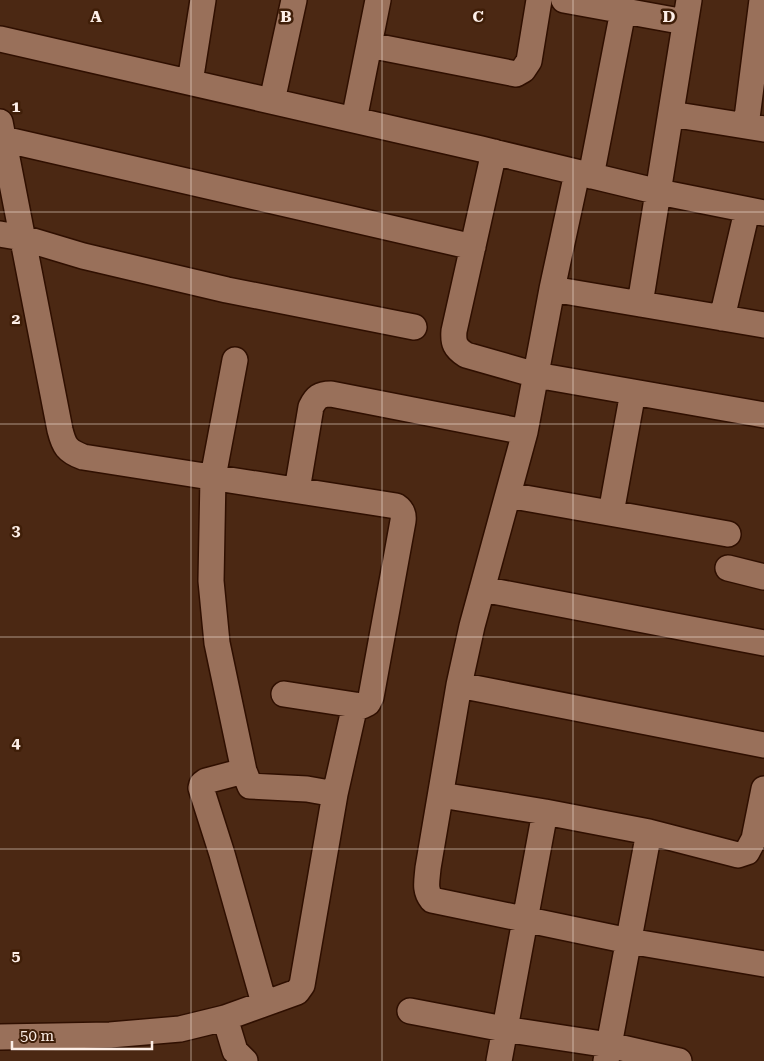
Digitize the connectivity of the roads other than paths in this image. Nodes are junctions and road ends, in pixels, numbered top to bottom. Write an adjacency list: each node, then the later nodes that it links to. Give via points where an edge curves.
1 (204, 0): 11 (street)
2 (294, 0): 12 (street)
3 (378, 0): 10 (street)
4 (540, 0): 10 (street, via 529,61 516,74)
5 (564, 0): 7 (street)
6 (762, 0): 15 (street)
7 (623, 11): 8 (street); 18 (street)
8 (687, 11): 13 (street)
9 (0, 39): 11 (street)
10 (369, 45): 14 (street)
11 (190, 82): 12 (street)
12 (272, 101): 14 (street)
13 (671, 114): 15 (street); 19 (street)
14 (354, 120): 17 (street)
15 (755, 128)
16 (2, 130): 21 (street); 22 (street)
17 (494, 152): 18 (street); 22 (street)
18 (584, 174): 19 (street); 23 (street)
19 (659, 192): 20 (street); 24 (street)
20 (755, 212): 25 (street)
21 (11, 236): 27 (street, via 227,290); 33 (street, via 63,442 70,452 83,457)
22 (473, 246): 29 (street, via 454,330 457,349 466,355)
23 (552, 289): 24 (street); 29 (street)
24 (640, 304): 25 (street)
25 (722, 318): 26 (street)
26 (764, 325)
27 (414, 327)
28 (236, 360): 33 (street)
29 (536, 375): 30 (street); 32 (street)
30 (633, 392): 31 (street); 36 (street)
31 (764, 416)
32 (525, 432): 34 (street, via 322,394 311,407); 35 (street)
33 (213, 477): 34 (street); 46 (street, via 212,609)
34 (297, 490): 44 (street, via 396,506 404,515 371,697 368,704)
35 (508, 495): 36 (street); 40 (street)
36 (611, 513): 37 (street)
37 (728, 534)
38 (728, 568): 39 (street)
39 (764, 577)
40 (482, 589): 41 (street); 42 (street)
41 (764, 643)
42 (459, 685): 45 (street); 49 (street)
43 (284, 694): 44 (street)
44 (355, 705): 48 (street)
45 (764, 745)
46 (244, 771): 48 (street, via 250,786); 55 (street, via 206,781 201,788)
47 (764, 789): 51 (street, via 754,839 746,852 738,855)
48 (335, 794): 55 (street, via 302,985 293,994)
49 (441, 795): 50 (street); 52 (street, via 428,868 427,895 432,900)
50 (545, 812): 51 (street); 52 (street)
51 (649, 832): 53 (street)
52 (525, 919): 53 (street); 58 (street)
53 (629, 941): 54 (street); 60 (street)
54 (764, 964)
55 (264, 1003): 57 (street)
56 (410, 1011): 58 (street)
57 (225, 1018): 59 (street, via 180,1029); 61 (street, via 235,1051)
58 (504, 1029): 60 (street); 62 (street)
59 (0, 1038)
60 (607, 1053): 63 (street)
61 (245, 1061)
62 (499, 1061)
63 (679, 1061)

